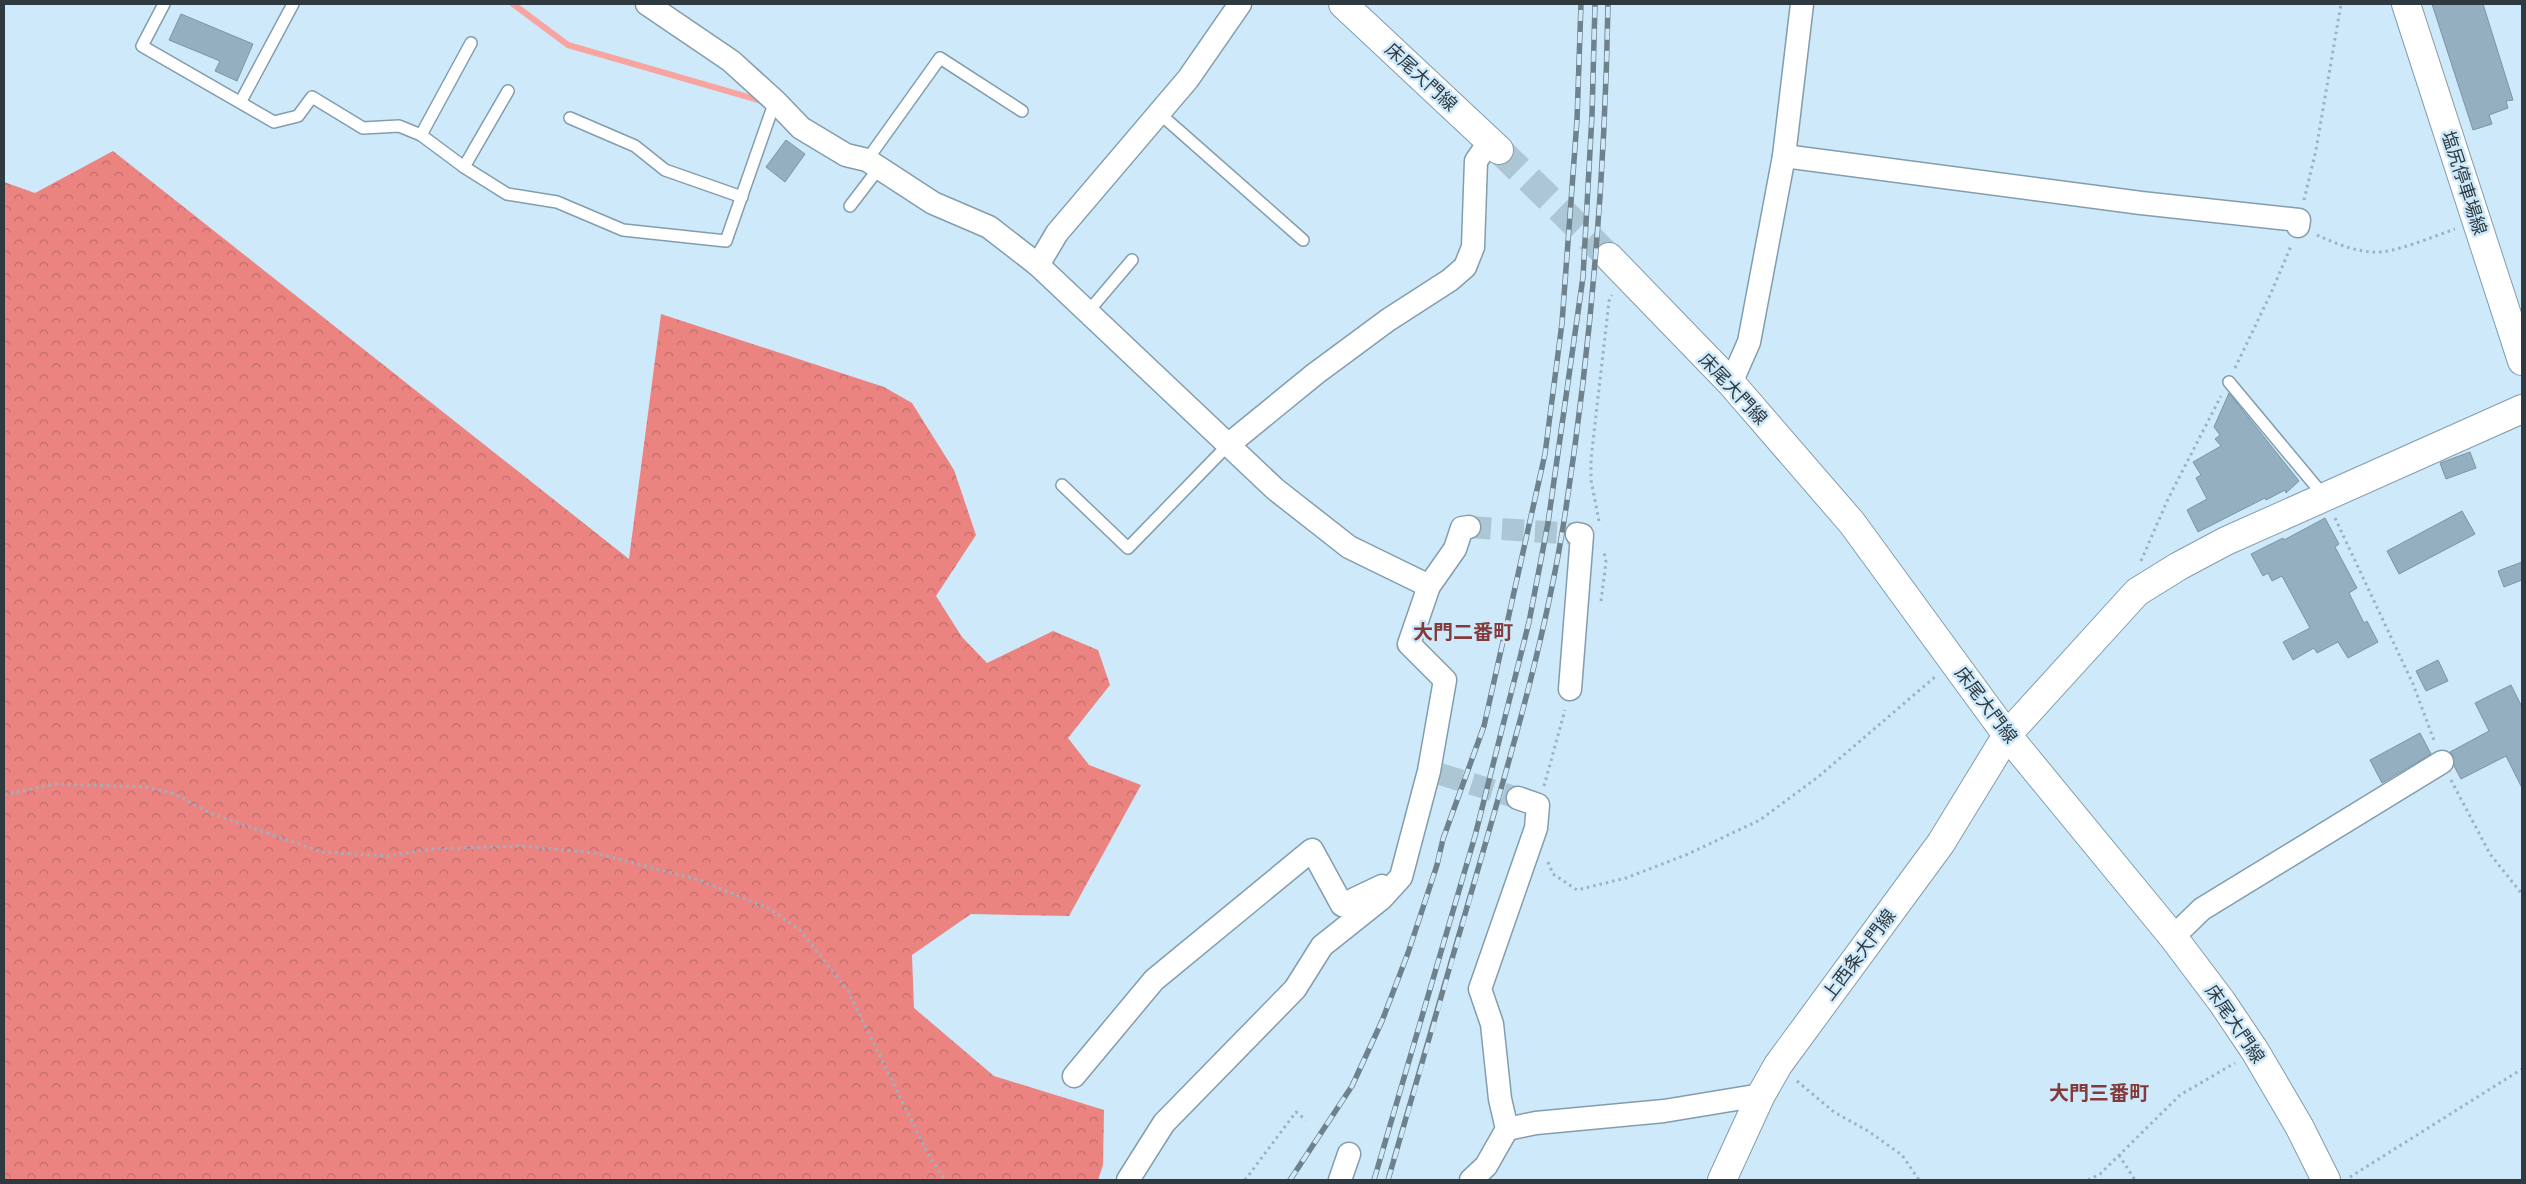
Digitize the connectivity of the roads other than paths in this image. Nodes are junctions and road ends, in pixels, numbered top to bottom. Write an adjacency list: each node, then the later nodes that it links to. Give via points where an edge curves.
1 (164, 4): 10 (lane, via 142,46)
2 (293, 4): 10 (lane)
3 (647, 4): 11 (street, via 731,61)
4 (1240, 4): 13 (street, via 1188,79)
5 (1343, 4): 16 (main road, 床尾大門線)
6 (1802, 4): 17 (street)
7 (2406, 4): 28 (main road, 塩尻停車場線)
8 (471, 43): 15 (lane)
9 (508, 91): 19 (lane)
10 (241, 101): 15 (lane, via 274,122 298,116 312,97 363,128 399,126)
11 (775, 101): 18 (street, via 801,128 846,155); 20 (lane)
12 (1022, 111): 18 (lane, via 940,58)
13 (1159, 113): 23 (lane); 25 (street, via 1057,233)
14 (570, 118): 20 (lane, via 635,146 665,170)
15 (422, 135): 19 (lane)
16 (1495, 145): 32 (street, via 1476,161 1473,247 1465,267 1322,369)
17 (1784, 156): 22 (street); 30 (street, via 1749,342)
18 (873, 164): 21 (lane); 25 (street, via 932,203 989,227)
19 (464, 167): 20 (lane, via 507,194 557,202 623,230 726,241)
20 (742, 197)
21 (850, 206)
22 (2298, 223)
23 (1303, 240)
24 (1132, 260): 27 (lane)
25 (1038, 265): 27 (street)
26 (1616, 266): 30 (main road, 床尾大門線)
27 (1087, 313): 32 (street)
28 (2522, 361)
29 (2229, 382): 34 (lane)
30 (1731, 383): 39 (main road, 床尾大門線, via 1852,523)
31 (2522, 409): 34 (main road, 上西条大門線)
32 (1228, 445): 33 (lane, via 1128,548); 37 (street, via 1275,490 1349,547)
33 (1062, 485)
34 (2324, 496): 39 (main road, 上西条大門線, via 2226,541 2137,592)
35 (1468, 527): 37 (street, via 1462,528 1455,549)
36 (1577, 534): 38 (street, via 1582,535)
37 (1429, 586): 42 (street, via 1409,644 1445,680 1434,772)
38 (1570, 689)
39 (2007, 735): 43 (main road, 床尾大門線); 45 (main road, 上西条大門線, via 1941,843 1778,1066)
40 (2442, 762): 43 (street, via 2202,909)
41 (1528, 802): 46 (street, via 1536,828 1480,989 1492,1024 1500,1099)
42 (1401, 877): 44 (street, via 1342,905 1312,850 1154,980); 49 (street, via 1380,899 1322,946 1295,989 1164,1123)
43 (2173, 936): 52 (main road, 床尾大門線, via 2255,1051)
44 (1074, 1076)
45 (1761, 1095): 46 (street); 51 (main road, 上西条大門線)
46 (1507, 1129): 48 (street)
47 (1349, 1154): 50 (street)
48 (1484, 1175)
49 (1128, 1180)
50 (1340, 1180)
51 (1722, 1180)
52 (2326, 1180)

